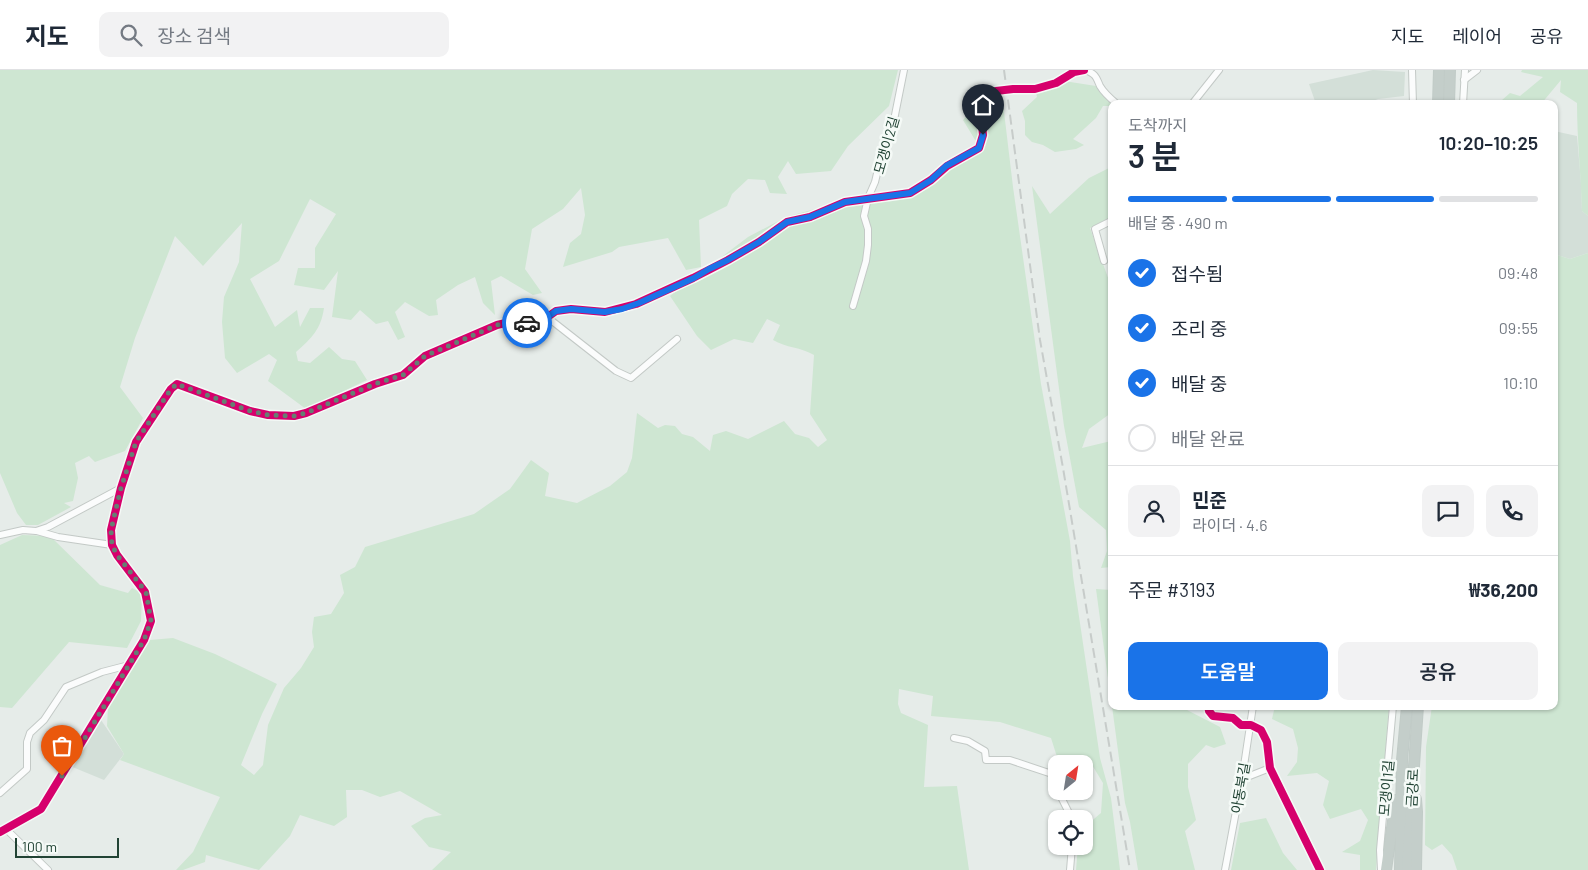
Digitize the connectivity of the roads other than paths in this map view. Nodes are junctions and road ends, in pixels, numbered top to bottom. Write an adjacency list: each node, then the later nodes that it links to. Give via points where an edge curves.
1 (904, 70): 16 (street, 모갱이2길, via 894,120 882,148)
2 (1084, 70): 10 (street, via 1098,78 1101,87); 16 (street, via 1035,90 1013,89 990,94 981,112 983,135 979,148 946,166 910,193)
3 (1219, 70): 11 (street)
4 (1412, 70): 12 (street)
5 (1438, 70): 13 (highway)
6 (1450, 70): 14 (highway)
7 (1465, 70): 9 (street)
8 (1477, 70): 9 (street)
9 (1464, 80): 15 (street)
10 (1113, 100)
11 (1195, 100)
12 (1413, 100)
13 (1438, 100)
14 (1448, 100)
15 (1463, 100)
16 (868, 198): 19 (street, 모갱이2길, via 864,216 868,229 866,261); 20 (street, via 845,202 810,217 787,222 728,260 639,303 605,312 556,311)
17 (1108, 222): 18 (street, via 1095,229)
18 (1104, 261)
19 (853, 306)
20 (547, 317): 21 (street, via 616,371 631,378); 22 (street, via 539,323 526,324 514,320 497,325 425,356 403,375 294,416 250,411 177,384 136,442)
21 (677, 339)
22 (121, 488): 23 (street); 25 (street, via 111,530)
23 (36, 531): 24 (street); 25 (street)
24 (0, 535)
25 (112, 545): 26 (street, via 146,592 151,621)
26 (129, 665): 39 (street, via 66,687 44,720 30,733 27,769); 40 (street, via 41,809)
27 (1209, 710): 32 (street, via 1212,716 1233,718 1242,725)
28 (1253, 710): 32 (street, 아동북길)
29 (1393, 710): 46 (street, 모갱이1길)
30 (1407, 710): 34 (highway, 금강로)
31 (1418, 710): 36 (highway, 금강로)
32 (1251, 724): 35 (street, via 1261,730 1267,742); 38 (street, 아동북길)
33 (954, 738): 37 (street, via 968,741 985,751 986,760 1010,760)
34 (1402, 760): 47 (highway); 48 (highway, 금강로)
35 (1270, 768): 38 (street); 45 (street)
36 (1413, 768): 49 (highway, 금강로); 50 (highway, via 1417,812)
37 (1048, 773)
38 (1242, 779): 44 (street, 아동북길)
39 (0, 792)
40 (2, 830): 42 (street)
41 (1071, 855): 43 (street)
42 (48, 870)
43 (1070, 870)
44 (1225, 870)
45 (1320, 870)
46 (1381, 870)
47 (1386, 870)
48 (1400, 870)
49 (1407, 870)
50 (1416, 870)

